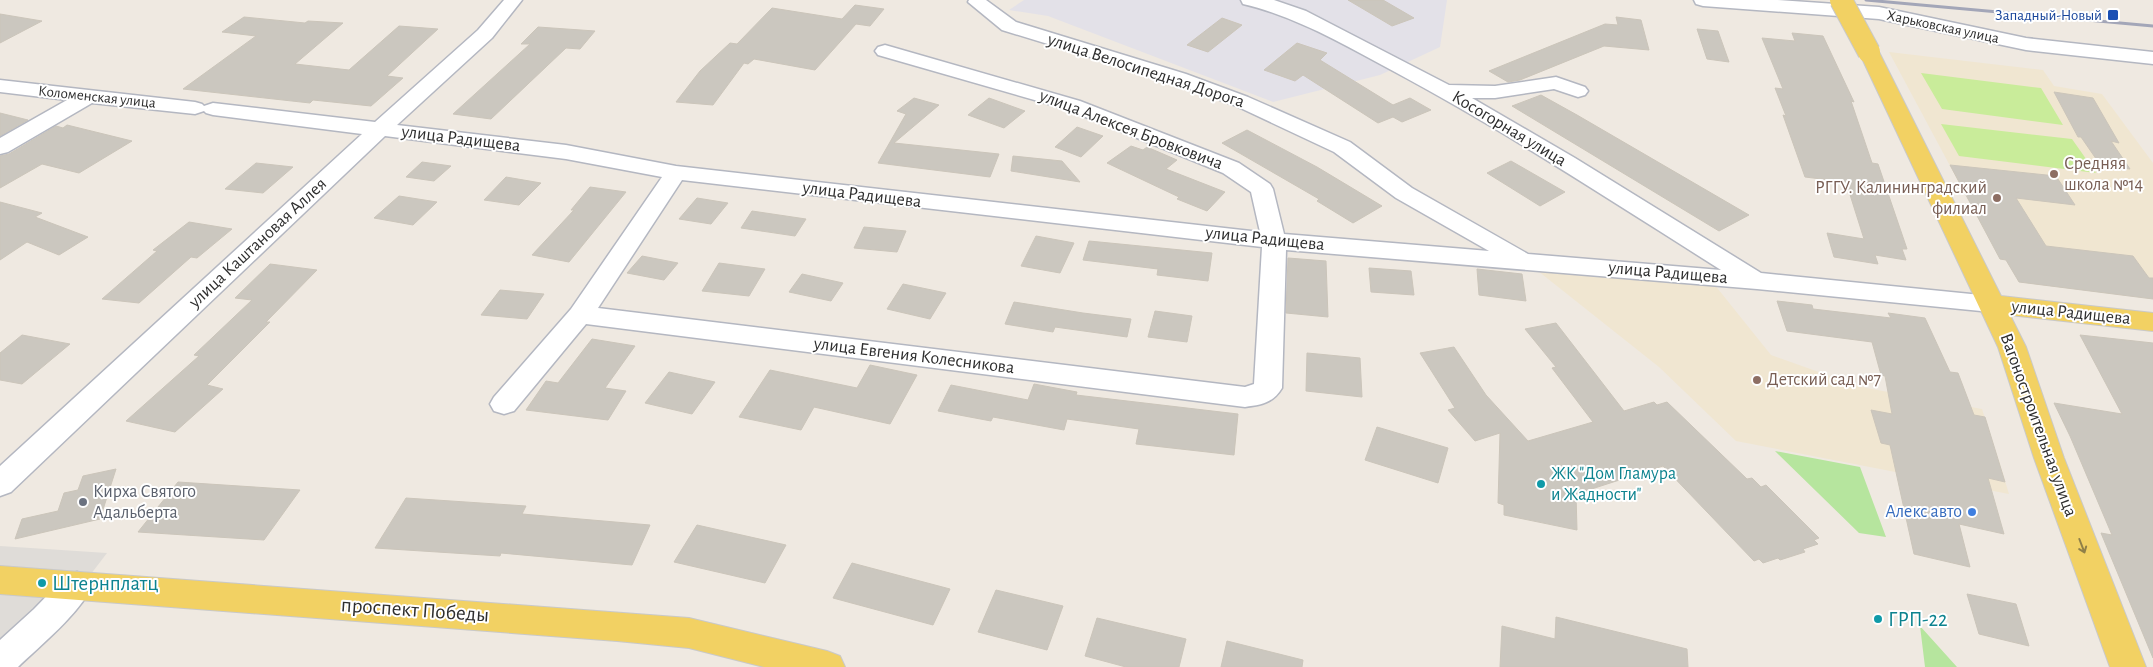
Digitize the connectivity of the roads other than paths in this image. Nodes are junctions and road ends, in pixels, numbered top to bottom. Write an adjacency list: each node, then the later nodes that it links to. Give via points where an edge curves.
1 (513, 0): 12 (street, улица Каштановая Аллея, via 477,42)
2 (1250, 0): 9 (street, Косогорная улица, via 1273,4)
3 (1703, 0): 7 (street, Харьковская улица, via 1879,13 2026,44)
4 (1841, 0): 18 (main road, Вагоностроительная улица, bridge)
5 (977, 2): 16 (street, улица Велосипедная Дорога, via 1009,26 1179,78 1241,101 1342,147 1404,193)
6 (885, 51): 15 (street, улица Алексея Бровковича, via 1073,105 1231,168 1262,189)
7 (2153, 58)
8 (0, 86): 11 (street, Коломенская улица)
9 (1446, 90): 10 (street, via 1495,92 1556,83); 17 (street, Косогорная улица)
10 (1578, 91)
11 (89, 96): 12 (street, Коломенская улица); 13 (street)
12 (380, 130): 14 (street, улица Радищева, via 566,152); 22 (street, улица Каштановая Аллея)
13 (0, 147)
14 (676, 173): 15 (street, улица Радищева); 19 (street)
15 (1274, 241): 16 (street, улица Радищева); 19 (street, улица Евгения Колесникова, via 1268,388 1259,395 1245,397)
16 (1523, 260): 17 (street, улица Радищева)
17 (1757, 280): 18 (street, улица Радищева)
18 (1991, 304): 20 (main road, улица Радищева); 28 (main road, Вагоностроительная улица, one-way to 28, via 2012,347 2049,458)
19 (580, 315): 21 (street)
20 (2153, 322)
21 (504, 404)
22 (0, 484)
23 (0, 580): 24 (main road, проспект Победы)
24 (77, 584): 25 (street, via 46,619); 26 (main road, проспект Победы, via 689,633)
25 (0, 662)
26 (781, 662): 27 (main road, проспект Победы)
27 (827, 667)
28 (2128, 667)

